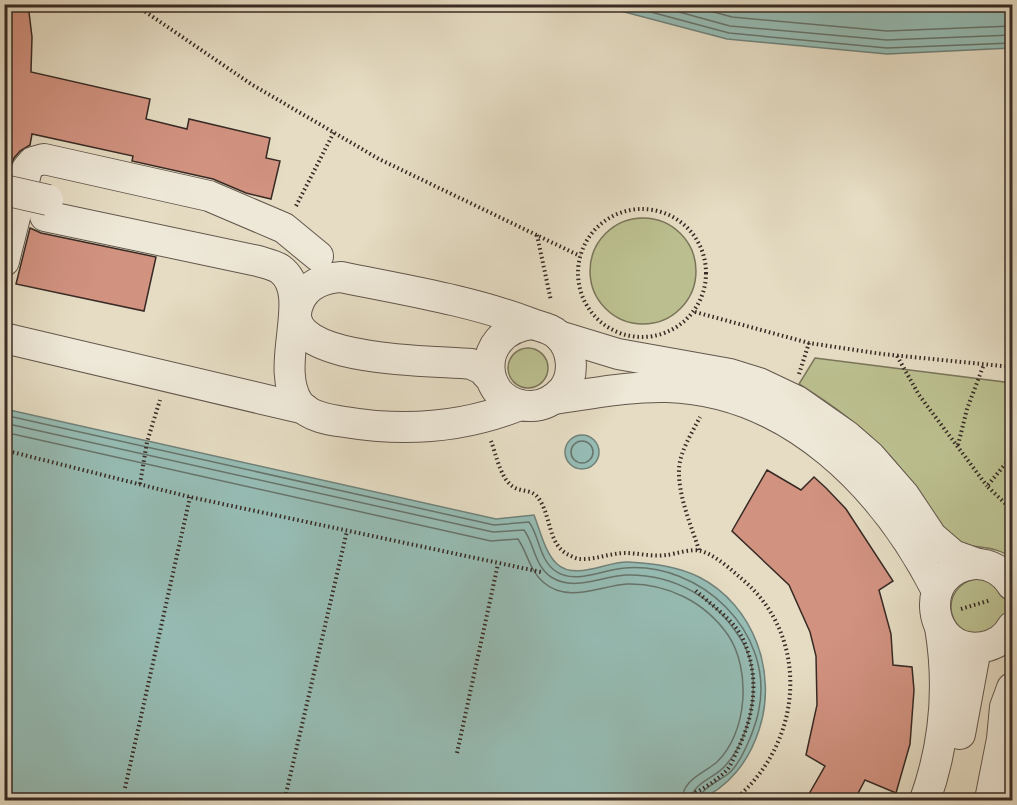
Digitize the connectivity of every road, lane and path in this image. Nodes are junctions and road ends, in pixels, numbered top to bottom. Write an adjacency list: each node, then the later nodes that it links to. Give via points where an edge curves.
1 (134, 4): 2 (path, via 251,84)
2 (334, 132): 6 (path); 7 (path, via 379,159)
3 (4, 190): 5 (lane, bridge)
4 (4, 208): 5 (lane)
5 (46, 208): 8 (lane); 13 (lane, via 280,269 293,286)
6 (284, 228): 8 (lane); 10 (lane, via 209,196 44,159 33,162 27,170)
7 (537, 235): 9 (path); 14 (path)
8 (318, 256): 11 (lane, via 340,266)
9 (580, 256): 12 (path, via 581,295 605,326 623,335 662,335 680,326); 12 (path, via 588,237 621,212 641,209 680,220 704,253 704,294)
10 (4, 261)
11 (340, 277): 13 (lane, via 309,288); 14 (lane, via 487,307)
12 (694, 312): 16 (path, via 809,343)
13 (294, 315): 17 (lane); 21 (lane, via 298,326 310,337 352,354 471,364)
14 (546, 330): 21 (lane, via 507,331 491,352); 24 (lane, via 567,347 570,369 564,389); 39 (lane, via 618,354 730,374 797,400 870,456 904,495 932,537 952,555)
15 (9, 334): 20 (lane)
16 (897, 356): 18 (path); 28 (path, via 919,395)
17 (288, 358): 23 (lane, via 275,382); 26 (lane, via 289,376 298,403)
18 (984, 364): 19 (path); 28 (path)
19 (1012, 367)
20 (167, 378): 23 (lane); 32 (path, via 147,442)
21 (491, 379): 25 (lane, via 502,395)
22 (711, 393): 24 (lane, via 645,387); 37 (path, via 679,468 682,493); 43 (lane, via 766,411 795,427 855,473 898,524)
23 (242, 396): 26 (lane)
24 (553, 399): 25 (lane, via 543,404)
25 (520, 405): 27 (lane)
26 (305, 409): 27 (lane, via 331,420 400,429)
27 (483, 418): 37 (path, via 505,478 512,486 532,491 540,499 557,545 566,554 578,559 623,553 663,556)
28 (958, 446): 33 (path)
29 (7, 451): 31 (path); 32 (path)
30 (1012, 456): 33 (path)
31 (4, 473)
32 (140, 484): 34 (path)
33 (987, 486): 35 (path)
34 (190, 497): 36 (path); 49 (path)
35 (1012, 510)
36 (346, 531): 38 (path); 50 (path)
37 (699, 550): 52 (path, via 721,561 759,593 781,628 791,670 787,715 775,753 750,787)
38 (498, 564): 40 (path); 48 (path)
39 (978, 564): 41 (lane, via 1002,573); 43 (lane, via 953,571)
40 (541, 572)
41 (1012, 585)
42 (694, 590): 51 (path, via 742,638 754,673 754,705 728,770)
43 (937, 591): 44 (lane, via 934,604)
44 (940, 627): 46 (lane, via 956,642); 53 (lane, via 945,653 946,710)
45 (1010, 633): 46 (lane, via 996,643)
46 (976, 648): 54 (lane, via 956,761)
47 (1012, 688): 55 (lane, via 1005,707)
48 (457, 753)
49 (125, 788)
50 (285, 798)
51 (679, 801)
52 (734, 801)
53 (925, 801)
54 (944, 801)
55 (990, 801)

